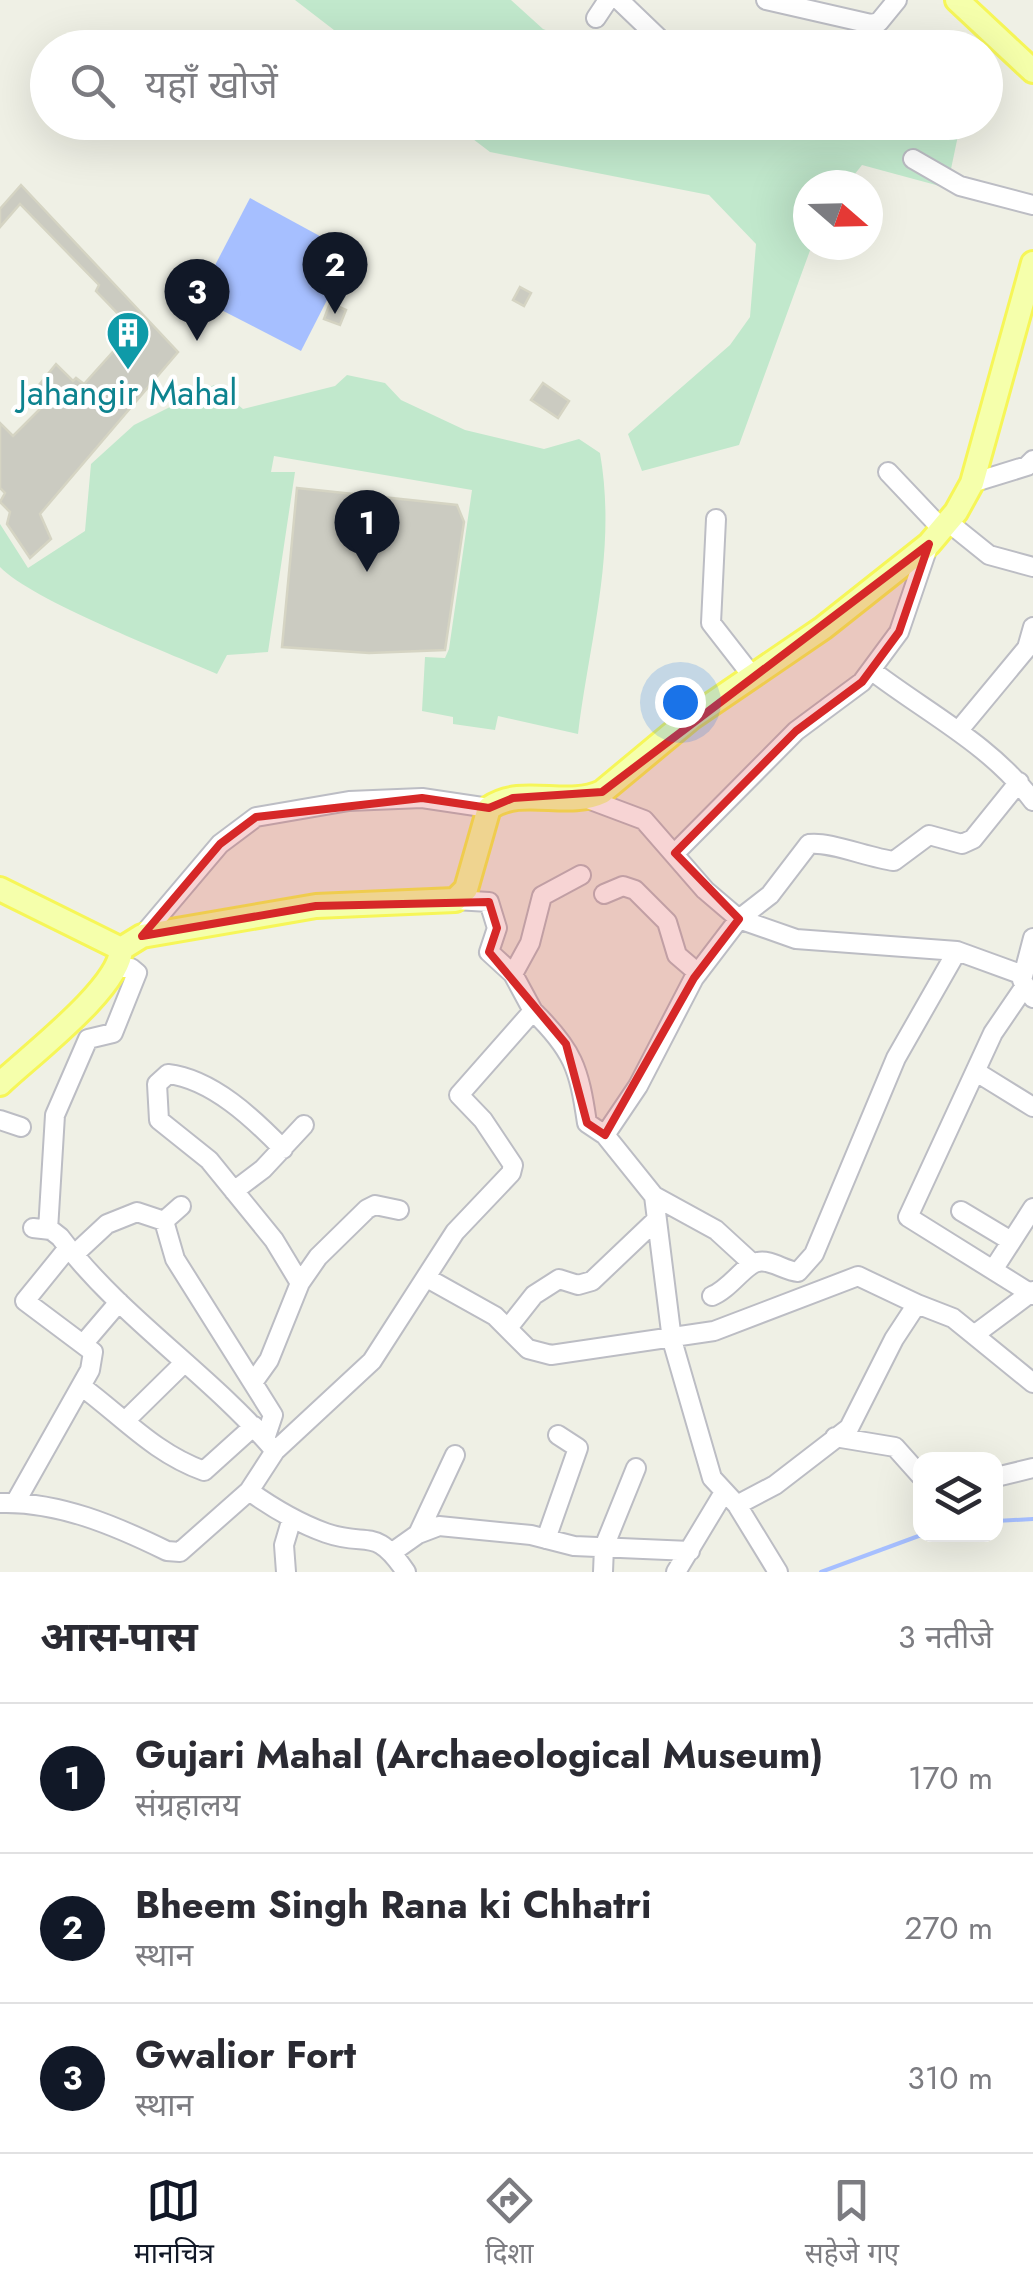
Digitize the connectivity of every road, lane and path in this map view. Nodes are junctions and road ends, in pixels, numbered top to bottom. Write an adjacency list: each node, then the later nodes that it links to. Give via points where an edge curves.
1 (608, 0): 6 (street)
2 (619, 0): 7 (street)
3 (766, 0): 4 (street, via 871,24)
4 (898, 0)
5 (957, 0): 8 (main road)
6 (596, 18)
7 (650, 30)
8 (990, 30)
9 (1003, 42): 10 (main road)
10 (1033, 70)
11 (913, 159): 12 (street, via 960,186)
12 (1033, 205)
13 (1033, 263): 16 (main road)
14 (1033, 460): 16 (street)
15 (888, 472): 18 (street)
16 (972, 482): 18 (main road)
17 (716, 519): 22 (street, via 712,622)
18 (939, 532): 19 (street); 21 (street, via 899,632); 22 (main road)
19 (1033, 566)
20 (1033, 626): 23 (street, via 1027,648)
21 (871, 670): 23 (street); 28 (street, via 796,731)
22 (753, 677): 25 (main road)
23 (959, 730): 24 (street)
24 (1019, 782): 26 (street); 33 (street, via 962,844 930,835 894,861 809,844 770,895)
25 (588, 799): 27 (main road, via 513,798); 28 (street, via 644,820)
26 (1033, 801)
27 (490, 808): 32 (main road, via 466,889); 34 (street, via 422,798 256,816 220,844)
28 (675, 853): 33 (street)
29 (581, 875): 39 (street, via 542,896)
30 (0, 890): 37 (main road)
31 (604, 894): 38 (street, via 623,886 636,890 667,922 680,961)
32 (455, 900): 34 (main road, via 316,906); 39 (street, via 489,902 497,928 488,952)
33 (740, 918): 36 (street, via 796,939); 38 (street)
34 (142, 936): 37 (main road)
35 (1033, 938): 40 (street)
36 (956, 951): 40 (street); 60 (street, via 896,1058 814,1254 798,1272)
37 (119, 958): 43 (main road, via 79,1011); 59 (street, via 137,972 125,1009 113,1033 88,1039 55,1114 41,1229)
38 (698, 972): 48 (street)
39 (513, 974): 41 (street)
40 (1028, 979): 42 (street, via 993,1034)
41 (533, 1011): 48 (street, via 566,1044 587,1123); 62 (street, via 459,1095 512,1164 511,1173 456,1232)
42 (978, 1073): 44 (street); 61 (street, via 908,1217)
43 (5, 1074)
44 (1033, 1107)
45 (0, 1120): 47 (street)
46 (304, 1125): 49 (street)
47 (20, 1127)
48 (605, 1134): 51 (street)
49 (283, 1149): 50 (street); 50 (street, via 245,1112 200,1084 162,1077 160,1120 209,1160)
50 (234, 1191): 63 (street)
51 (654, 1196): 57 (street); 60 (street, via 716,1230)
52 (181, 1206): 56 (street)
53 (1033, 1208): 58 (street)
54 (399, 1210): 63 (street, via 366,1208)
55 (961, 1211): 58 (street)
56 (164, 1221): 59 (street, via 137,1212 107,1224 79,1250); 73 (street, via 175,1259)
57 (654, 1222): 68 (street, via 592,1281 559,1279 534,1294); 70 (street)
58 (1012, 1241): 61 (street)
59 (69, 1249): 66 (street); 71 (street, via 26,1301)
60 (752, 1263): 65 (street, via 726,1291)
61 (993, 1270): 64 (street)
62 (427, 1278): 68 (street); 79 (street, via 372,1361)
63 (300, 1282): 73 (street)
64 (1032, 1293): 69 (street)
65 (712, 1296)
66 (119, 1302): 71 (street); 72 (street)
67 (917, 1304): 69 (street); 70 (street, via 858,1276 714,1332); 78 (street, via 849,1428)
68 (508, 1328): 70 (street, via 540,1354)
69 (974, 1335): 74 (street)
70 (672, 1340): 86 (street, via 712,1478)
71 (84, 1343): 75 (street, via 93,1352)
72 (183, 1364): 76 (street); 79 (street)
73 (254, 1382): 79 (street, via 272,1415)
74 (1033, 1383)
75 (82, 1386): 76 (street); 87 (street)
76 (127, 1419): 79 (street, via 137,1436 204,1471)
77 (558, 1435): 90 (street, via 578,1448)
78 (835, 1437): 81 (street, via 895,1448); 86 (street, via 775,1484)
79 (265, 1439): 85 (street)
80 (454, 1455): 89 (street)
81 (913, 1467)
82 (636, 1468): 91 (street)
83 (1033, 1468): 84 (street)
84 (1003, 1475)
85 (249, 1491): 87 (street, via 180,1552 74,1514); 88 (street)
86 (730, 1500): 93 (street); 98 (street)
87 (7, 1503)
88 (292, 1518): 92 (street); 94 (street)
89 (418, 1534): 90 (street, via 438,1526); 92 (street)
90 (546, 1539): 91 (street)
91 (604, 1547): 93 (street); 96 (street)
92 (394, 1551): 95 (street)
93 (690, 1551): 97 (street)
94 (286, 1572)
95 (406, 1572)
96 (603, 1572)
97 (676, 1572)
98 (778, 1572)

